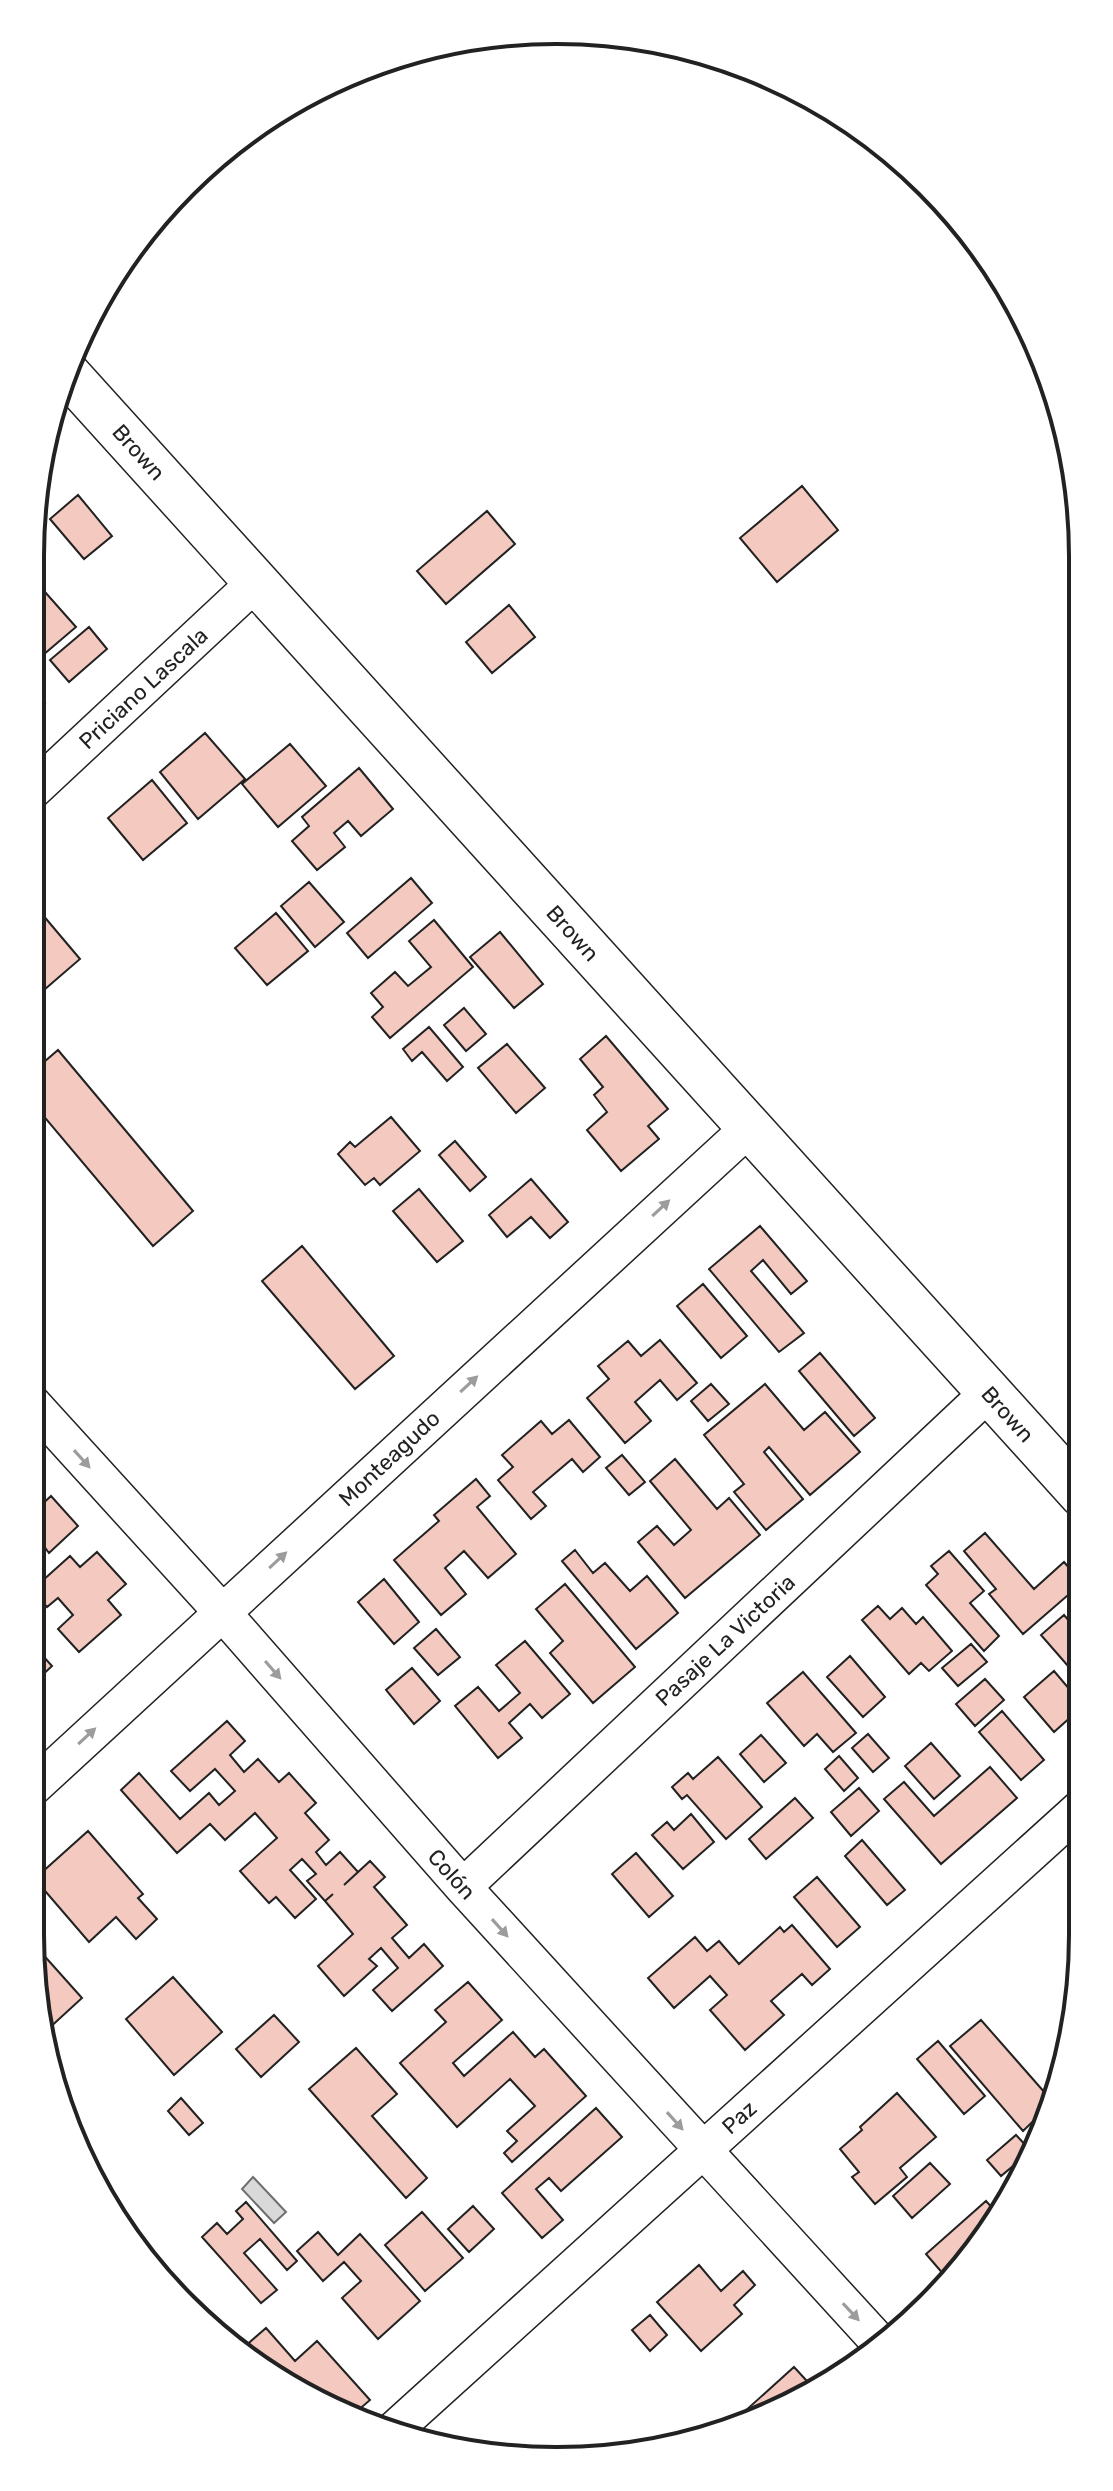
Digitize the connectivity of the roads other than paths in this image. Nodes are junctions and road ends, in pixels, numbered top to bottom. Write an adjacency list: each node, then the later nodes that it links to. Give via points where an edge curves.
1 (75, 382): 2 (street, Brown)
2 (256, 582): 3 (street, Priciano Lascala); 4 (street, Brown)
3 (44, 780)
4 (749, 1128): 5 (street, Brown); 8 (street, Monteagudo, one-way to 4)
5 (988, 1393): 7 (street, Brown); 11 (street, Pasaje La Victoria)
6 (44, 1416): 8 (street, Colón, one-way to 8)
7 (1069, 1481)
8 (221, 1611): 9 (street, Monteagudo, one-way to 8); 11 (street, Colón, one-way to 11)
9 (44, 1777)
10 (1069, 1819): 12 (street, Paz)
11 (463, 1887): 12 (street, Colón, one-way to 12)
12 (702, 2151): 13 (street, Colón, one-way to 13); 14 (street, Paz)
13 (874, 2336)
14 (402, 2423)

